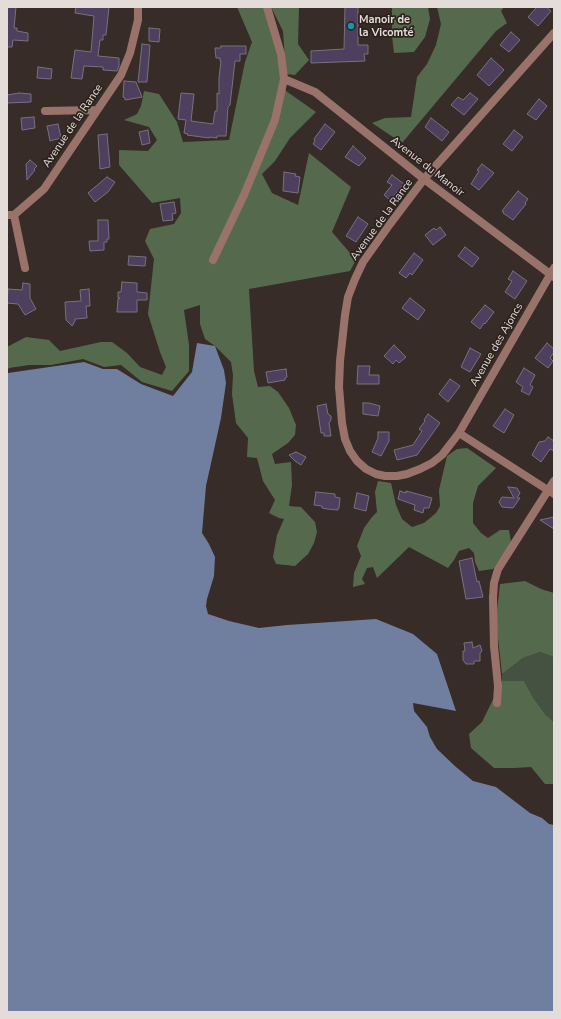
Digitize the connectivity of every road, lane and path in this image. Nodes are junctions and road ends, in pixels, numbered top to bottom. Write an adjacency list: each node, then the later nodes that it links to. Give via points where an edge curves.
1 (138, 7): 5 (street, Avenue de la Rance, via 138,20 130,53 121,75)
2 (267, 7): 4 (street, via 281,54)
3 (554, 33): 7 (street, Avenue de la Rance)
4 (284, 79): 7 (street, Avenue du Manoir, via 315,92); 9 (street, via 275,120)
5 (96, 110): 6 (street); 8 (street, Avenue de la Rance, via 44,189)
6 (45, 111)
7 (424, 179): 11 (street, Avenue du Manoir); 12 (street, Avenue de la Rance, via 363,262 354,279 348,297 340,361 342,422 350,451 366,469 385,476 407,474 432,463 442,456)
8 (10, 215): 10 (street)
9 (213, 260)
10 (25, 268)
11 (553, 273): 12 (street, Avenue des Ajoncs)
12 (459, 433): 14 (street)
13 (554, 481): 14 (street)
14 (551, 492): 15 (street, via 498,570 494,583 492,596)
15 (497, 703)

